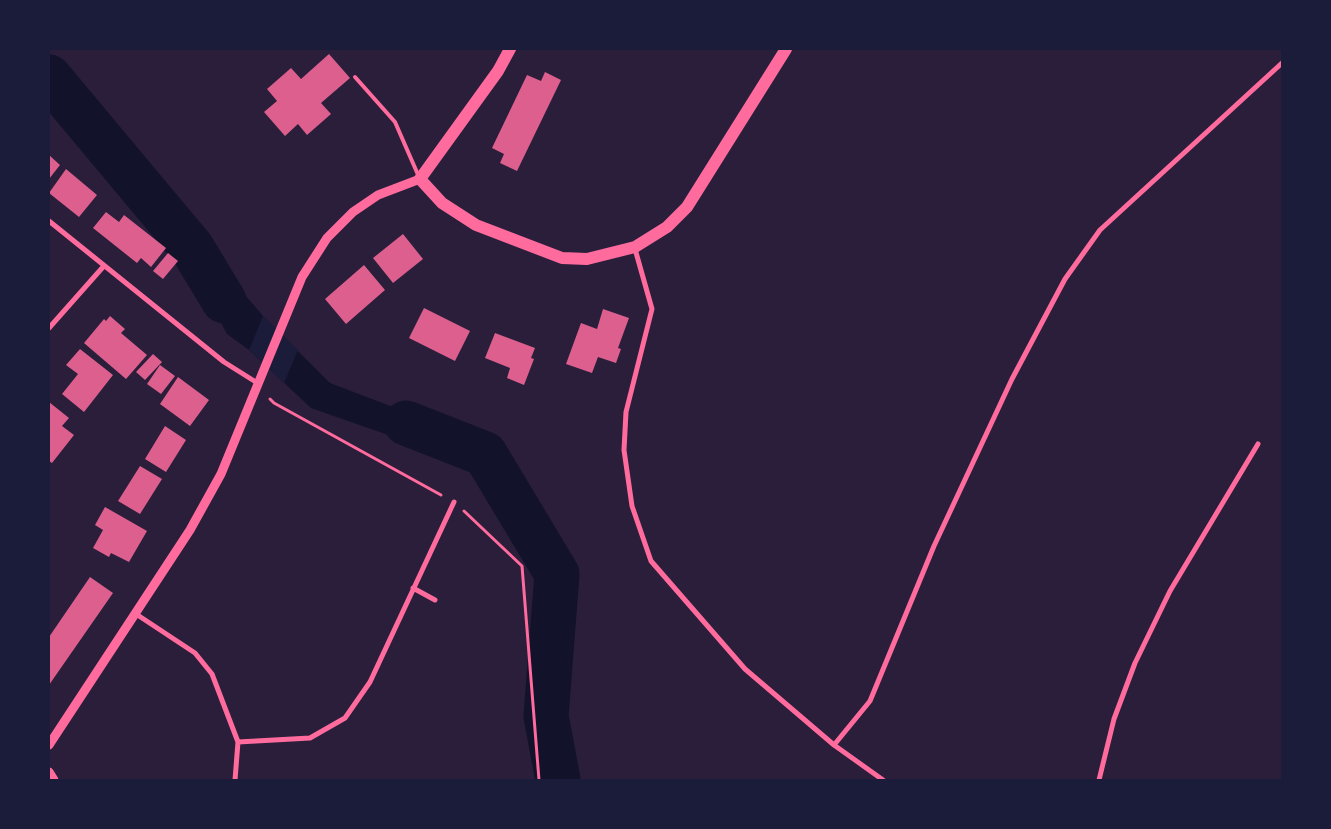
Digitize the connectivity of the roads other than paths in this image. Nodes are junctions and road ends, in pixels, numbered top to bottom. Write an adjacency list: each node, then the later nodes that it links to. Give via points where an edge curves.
1 (510, 49): 5 (main road, via 498,71)
2 (786, 49): 7 (main road, via 687,207 667,228)
3 (1282, 63): 18 (street, via 1100,230 1065,279 1012,379 934,546 870,701)
4 (355, 77): 5 (lane, via 395,122)
5 (420, 179): 7 (main road, via 442,203 476,225 562,258 587,259); 10 (street, via 378,196 353,212 327,238 302,277)
6 (49, 221): 8 (street)
7 (635, 247): 18 (street, via 652,309 626,412 624,450 632,506 651,561 745,669)
8 (104, 266): 9 (street); 10 (street, via 224,362)
9 (49, 328)
10 (259, 384): 15 (street, via 221,474 190,530)
11 (1258, 444): 23 (street, via 1170,591 1135,663 1114,719)
12 (454, 502): 13 (street)
13 (414, 588): 14 (street); 16 (street, via 370,682 345,718 310,738)
14 (435, 600)
15 (136, 614): 16 (street, via 195,653 212,674); 17 (street)
16 (238, 742): 21 (street)
17 (49, 745)
18 (834, 745): 22 (street)
19 (49, 772): 20 (street)
20 (54, 780)
21 (235, 780)
22 (882, 780)
23 (1099, 780)

